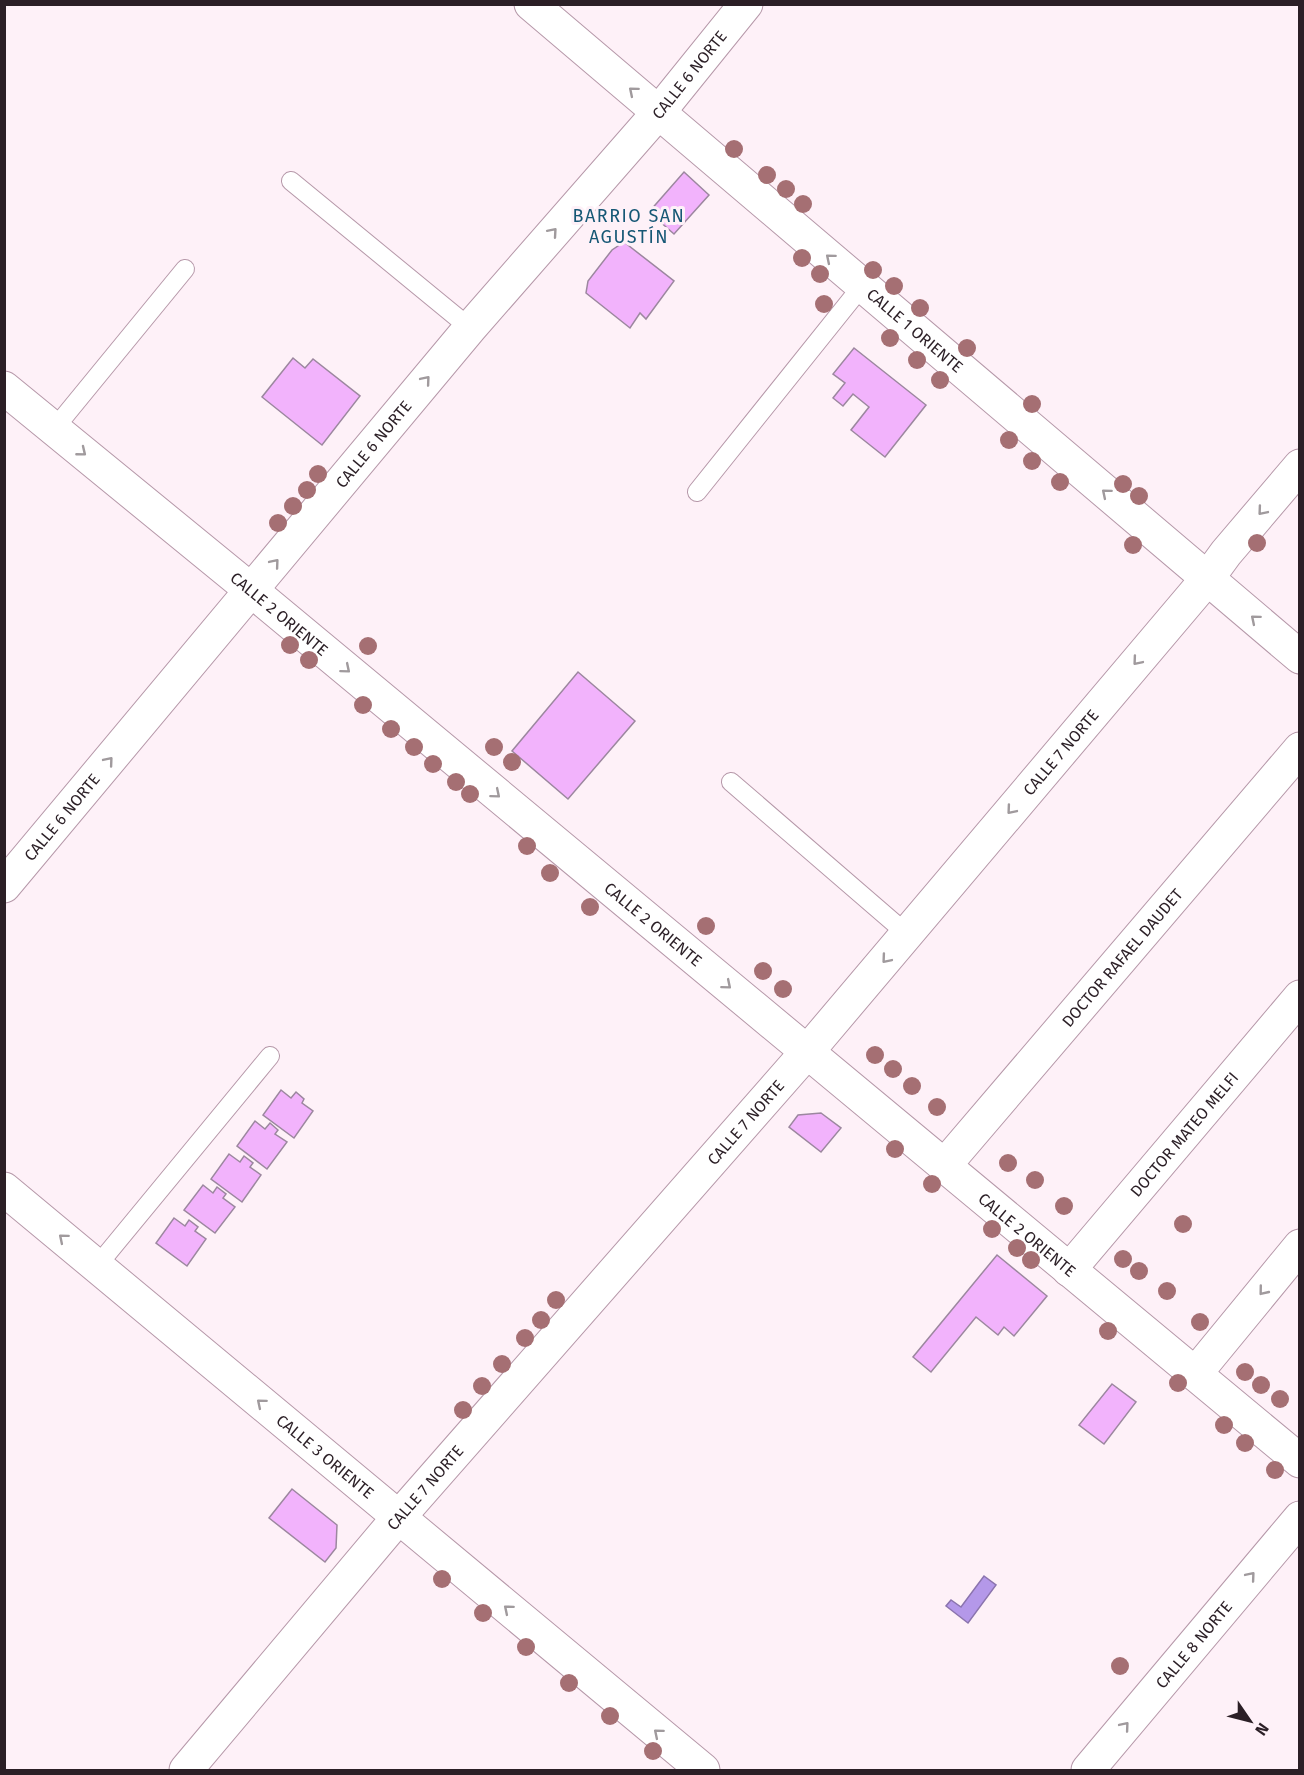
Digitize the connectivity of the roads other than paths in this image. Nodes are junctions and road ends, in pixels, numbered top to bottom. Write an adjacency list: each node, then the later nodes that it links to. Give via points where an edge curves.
1 (531, 4): 3 (street, CALLE 1 ORIENTE, one-way to 1)
2 (746, 4): 3 (street, CALLE 6 NORTE)
3 (658, 113): 6 (street, CALLE 1 ORIENTE, one-way to 3); 7 (street, CALLE 6 NORTE, one-way to 3)
4 (291, 181): 7 (lane)
5 (185, 268): 9 (lane)
6 (862, 286): 11 (lane); 12 (street, CALLE 1 ORIENTE, one-way to 6)
7 (470, 328): 13 (street, CALLE 6 NORTE, one-way to 7)
8 (4, 388): 9 (street, CALLE 2 ORIENTE)
9 (54, 429): 13 (street, CALLE 2 ORIENTE, one-way to 13)
10 (1299, 466): 12 (street, CALLE 7 NORTE, one-way to 12)
11 (697, 492)
12 (1207, 579): 14 (street, CALLE 1 ORIENTE, one-way to 12); 18 (street, CALLE 7 NORTE, one-way to 18)
13 (251, 590): 17 (street, CALLE 6 NORTE, one-way to 13); 20 (street, CALLE 2 ORIENTE, one-way to 20)
14 (1299, 657)
15 (1299, 749): 22 (street, DOCTOR RAFAEL DAUDET)
16 (731, 782): 18 (lane)
17 (4, 886)
18 (907, 933): 20 (street, CALLE 7 NORTE, one-way to 20)
19 (1299, 997): 26 (street, DOCTOR MATEO MELFI)
20 (807, 1052): 22 (street, CALLE 2 ORIENTE); 29 (street, CALLE 7 NORTE)
21 (270, 1056): 25 (lane)
22 (944, 1166): 26 (street, CALLE 2 ORIENTE)
23 (4, 1189): 25 (street, CALLE 3 ORIENTE, one-way to 23)
24 (1299, 1246): 27 (street, one-way to 27)
25 (97, 1266): 29 (street, CALLE 3 ORIENTE, one-way to 25)
26 (1070, 1270): 27 (street, CALLE 2 ORIENTE)
27 (1195, 1374): 28 (street, CALLE 2 ORIENTE)
28 (1299, 1461)
29 (398, 1518): 31 (street, CALLE 7 NORTE); 32 (street, CALLE 3 ORIENTE, one-way to 29)
30 (1299, 1518): 33 (street, CALLE 8 NORTE, one-way to 30)
31 (186, 1770)
32 (703, 1770)
33 (1088, 1770)

